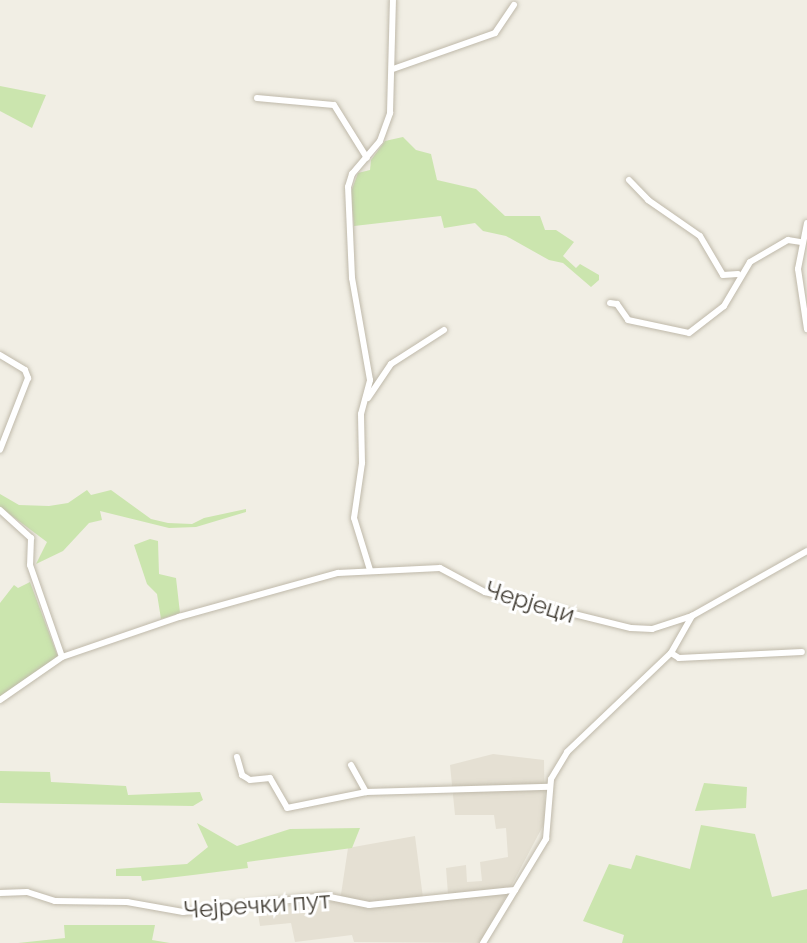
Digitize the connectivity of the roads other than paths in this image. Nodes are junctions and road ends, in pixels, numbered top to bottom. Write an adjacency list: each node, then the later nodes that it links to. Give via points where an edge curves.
1 (393, 0): 3 (street)
2 (513, 5): 3 (street, via 495,33)
3 (393, 69): 5 (street, via 388,120)
4 (257, 98): 5 (street, via 334,105)
5 (368, 158): 14 (street, via 352,174 348,193 352,278 370,372)
6 (629, 180): 9 (street, via 648,200 700,236 723,275 732,278)
7 (807, 223): 8 (street)
8 (800, 242): 9 (street, via 780,243); 11 (street, via 799,288)
9 (739, 273): 10 (street, via 724,306 689,333 628,320 617,303)
10 (610, 303)
11 (807, 329)
12 (444, 330): 14 (street, via 391,364)
13 (0, 355): 15 (street, via 25,370 28,378)
14 (363, 405): 18 (street, via 362,463 354,518)
15 (0, 450)
16 (0, 510): 22 (street, via 31,538 30,565)
17 (807, 551): 19 (street)
18 (370, 570): 19 (street, Черјеци, via 446,569 485,592 623,627 652,629); 22 (street, Черјеци, via 306,580 278,593 179,617)
19 (692, 616): 21 (street)
20 (802, 652): 21 (street, via 679,658)
21 (671, 653): 26 (street, via 584,733 559,762)
22 (62, 657): 23 (street, Черјеци)
23 (0, 700)
24 (237, 757): 27 (street, via 242,775 250,780 270,778 287,808)
25 (351, 765): 27 (street)
26 (550, 787): 27 (street); 28 (street, via 546,839)
27 (366, 792)
28 (515, 890): 29 (street, Чејречки пут, via 369,905 325,896 183,912 127,901 55,901 27,892); 30 (street)
29 (0, 893)
30 (483, 943)

